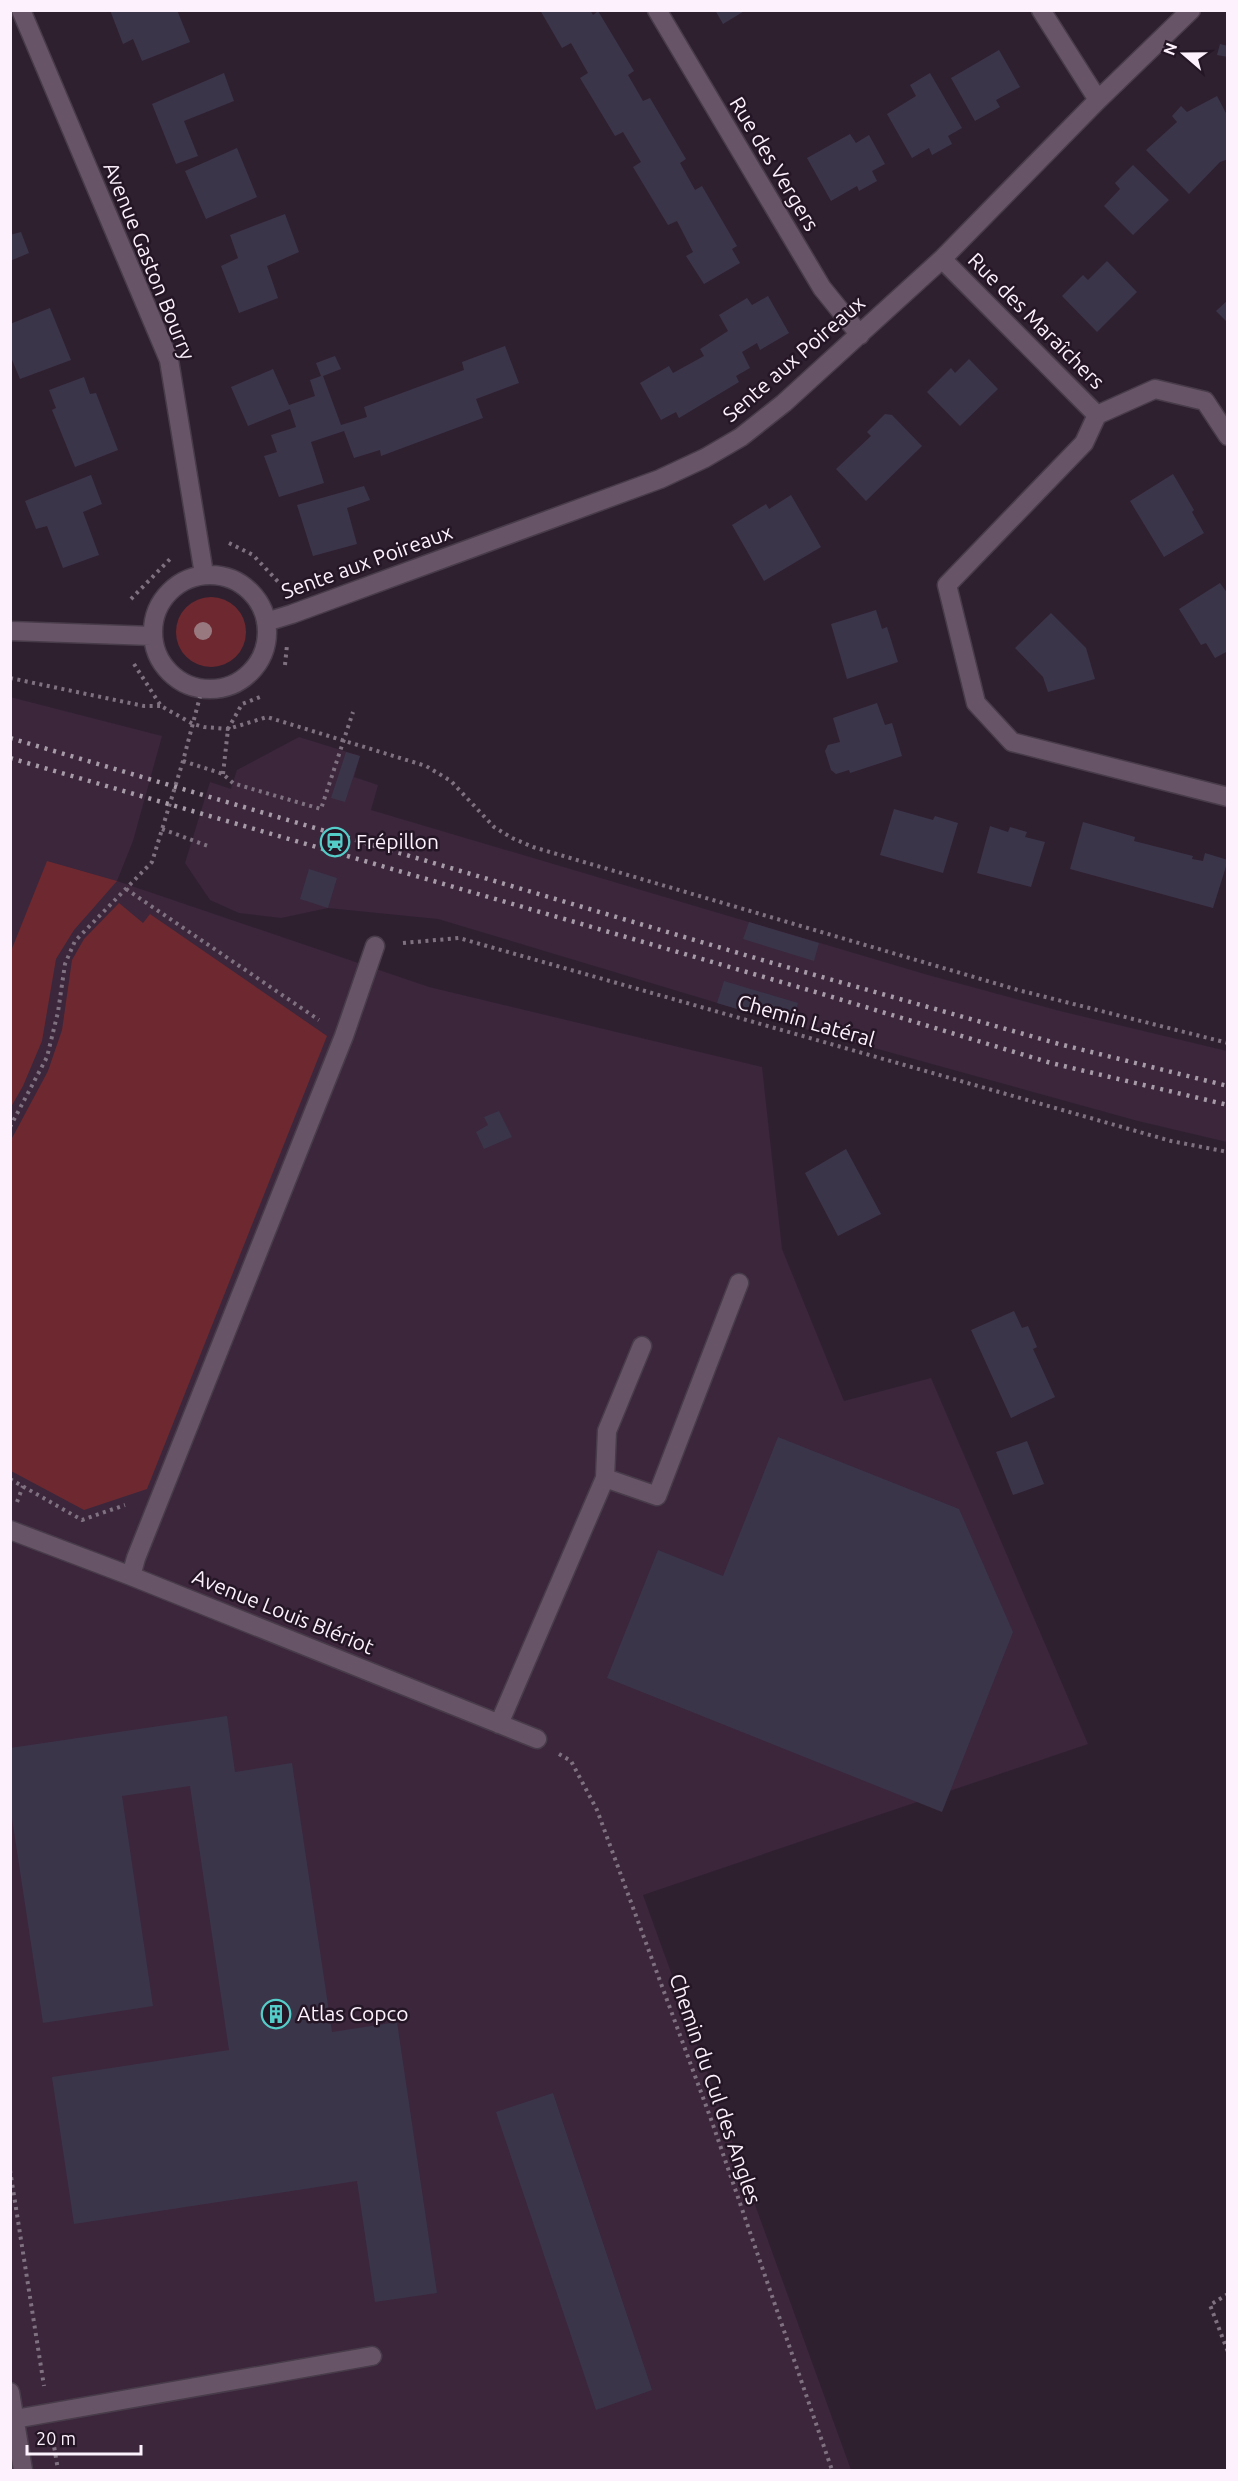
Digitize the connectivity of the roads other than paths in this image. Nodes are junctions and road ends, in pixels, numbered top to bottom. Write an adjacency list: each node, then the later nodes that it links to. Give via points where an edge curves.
1 (21, 10): 10 (street, Avenue Gaston Bourry, via 169,360)
2 (657, 10): 7 (street, Rue des Vergers, via 822,288)
3 (1041, 10): 5 (street)
4 (1191, 10): 5 (street, Sente aux Poireaux)
5 (1098, 100): 6 (street, Sente aux Poireaux)
6 (942, 259): 7 (street, Sente aux Poireaux); 8 (street, Rue des Maraîchers)
7 (860, 335): 11 (street, Sente aux Poireaux, via 741,437 696,462 660,479)
8 (1097, 415): 9 (street, Rue des Maraîchers, via 1155,389 1205,400); 14 (street, Rue des Maraîchers, via 1084,443 947,585 976,703 1012,742)
9 (1227, 436)
10 (204, 574): 11 (street, via 237,581 261,606); 13 (street, via 172,588 161,602)
11 (266, 622): 13 (street, via 263,654 254,668 223,687 189,686 175,678 156,652)
12 (10, 631): 13 (street)
13 (152, 636)
14 (1227, 797)
15 (375, 946): 20 (street, via 344,1036)
16 (740, 1283): 18 (street, via 657,1496)
17 (642, 1346): 18 (street, via 607,1431)
18 (605, 1478): 21 (street)
19 (10, 1530): 20 (street, Avenue Louis Blériot)
20 (131, 1576): 21 (street, Avenue Louis Blériot)
21 (499, 1724): 22 (street, Avenue Louis Blériot)
22 (537, 1739)
23 (372, 2356): 25 (street)
24 (10, 2392): 25 (street)
25 (15, 2419): 26 (street)
26 (23, 2470)

